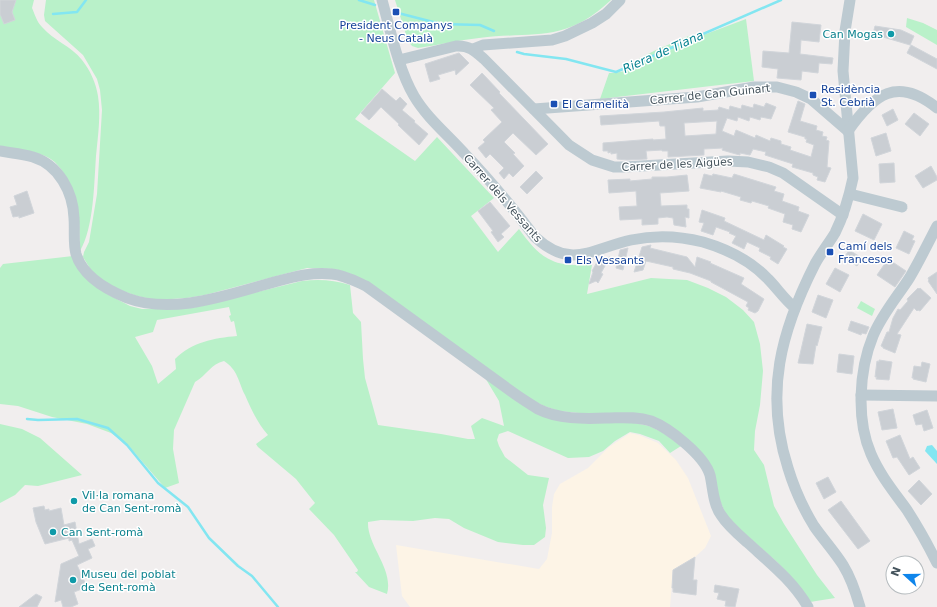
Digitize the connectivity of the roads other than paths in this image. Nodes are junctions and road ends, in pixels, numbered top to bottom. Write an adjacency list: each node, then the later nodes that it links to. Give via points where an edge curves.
1 (382, 0): 5 (street, Carrer dels Vessants)
2 (620, 0): 4 (street, via 592,24 565,36 552,40 483,45)
3 (850, 0): 9 (street, via 843,71)
4 (473, 49): 5 (street, via 456,46); 7 (street, Carrer de les Aigües)
5 (399, 60): 16 (street, Carrer dels Vessants, via 413,94 429,117 485,175 535,237 548,248 561,254 576,256 631,240 654,237 684,238 702,242 744,260 767,278)
6 (937, 108): 8 (street, via 915,94 894,92 880,96)
7 (534, 110): 9 (street, Carrer de Can Guinart, via 697,97 750,87 777,87 811,99); 14 (street, Carrer de les Aigües, via 569,145 603,164 624,167 748,162 783,173)
8 (863, 112): 9 (street); 10 (street)
9 (848, 131): 10 (street)
10 (851, 146): 12 (street, via 853,178)
11 (0, 151): 20 (street, via 33,157 52,167 72,202 76,254 82,266 96,281 128,298 155,304 188,303 302,274 344,276 366,286 538,409 556,416 583,419 632,417 649,420 664,427 691,449 704,464 709,473 720,515 778,569 800,593)
12 (850, 194): 13 (street); 14 (street)
13 (902, 207)
14 (843, 215): 16 (street)
15 (937, 226): 17 (street, via 919,261 873,336 867,354)
16 (795, 308): 21 (street, via 778,370 776,399 780,436 798,495 814,526 844,566)
17 (862, 395): 18 (street); 19 (street, via 862,424 871,454)
18 (937, 396)
19 (937, 562)
20 (808, 607)
21 (860, 607)

